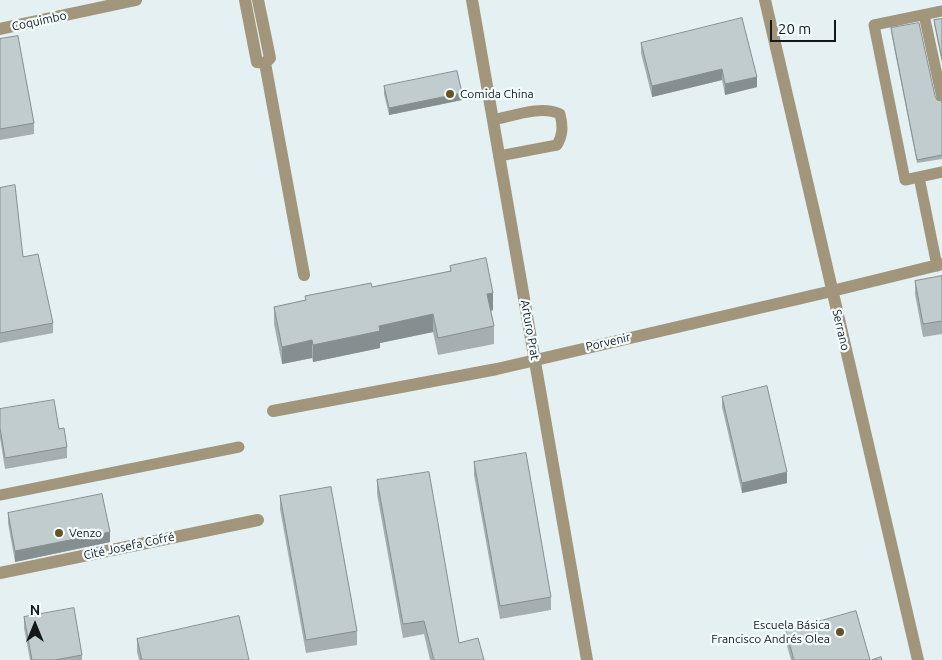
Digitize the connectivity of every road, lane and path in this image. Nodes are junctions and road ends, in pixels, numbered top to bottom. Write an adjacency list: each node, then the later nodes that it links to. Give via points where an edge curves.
1 (136, 0): 8 (street, Coquimbo)
2 (245, 0): 9 (street, via 257,62)
3 (258, 0): 9 (street, via 270,58)
4 (472, 0): 11 (street, Arturo Prat)
5 (764, 0): 17 (street, Serrano)
6 (942, 11): 7 (lane)
7 (924, 15): 10 (lane); 14 (lane, via 874,25 905,180)
8 (0, 29)
9 (265, 63): 16 (street)
10 (942, 98)
11 (493, 120): 12 (street, Arturo Prat); 12 (lane, via 542,109 560,114 562,125 557,145)
12 (499, 156): 18 (street, Arturo Prat)
13 (942, 172): 14 (lane)
14 (918, 177): 15 (lane)
15 (940, 265): 17 (street, Porvenir)
16 (304, 275)
17 (832, 291): 18 (street, Porvenir); 25 (street, Serrano)
18 (535, 359): 19 (street, Porvenir); 24 (street, Arturo Prat)
19 (273, 411)
20 (239, 447): 21 (lane)
21 (0, 495)
22 (258, 520): 23 (street, Cité Josefa Cofré)
23 (0, 573)
24 (587, 660)
25 (918, 660)

